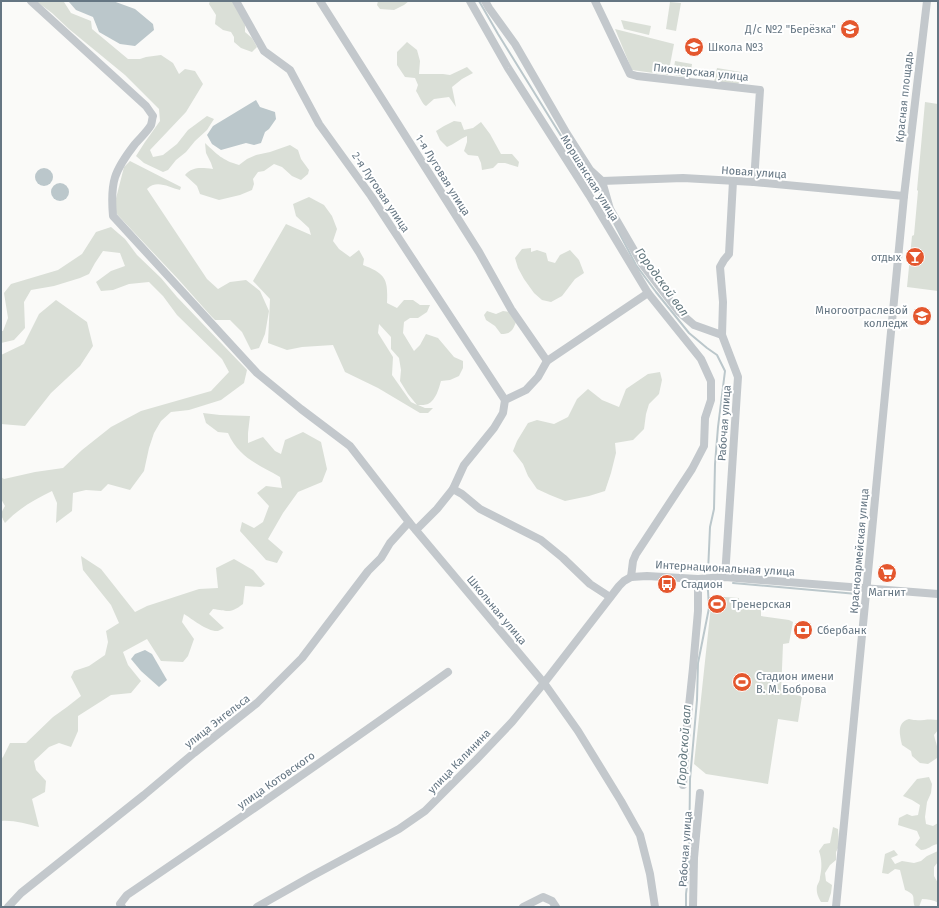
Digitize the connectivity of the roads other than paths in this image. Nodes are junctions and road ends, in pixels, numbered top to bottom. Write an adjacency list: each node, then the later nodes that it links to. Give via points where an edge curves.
1 (31, 1): 18 (street, Школьная улица, via 146,106 153,116 150,126 118,168 113,183 113,216 257,373 350,446)
2 (236, 1): 16 (street, 2-я Луговая улица, via 264,51 290,70 319,124 371,196)
3 (320, 1): 15 (street, 1-я Луговая улица, via 479,252 511,308)
4 (470, 1): 12 (street, Моршанская улица, via 508,68)
5 (485, 1): 8 (street, Моршанская улица, via 515,44 590,170)
6 (595, 1): 10 (street, Пионерская улица, via 630,74 760,90)
7 (927, 1): 11 (street, Красная площадь)
8 (602, 181): 9 (street, Новая улица, via 683,178); 13 (street, Моршанская улица, via 610,209 642,264 679,312 694,325)
9 (733, 181): 10 (street, Новая улица); 13 (street, Рабочая улица, via 729,254 720,268)
10 (754, 182): 11 (street, Новая улица)
11 (904, 196): 23 (street, Красноармейская улица)
12 (648, 293): 14 (street, Моршанская улица); 15 (street)
13 (722, 335): 21 (street, Рабочая улица, via 738,377)
14 (701, 359): 20 (street, Рабочая улица, via 711,381 711,400 705,418 704,446 692,469 636,554 632,562)
15 (547, 361): 16 (street, via 538,377 526,390)
16 (505, 400): 17 (street, via 503,413 464,465)
17 (453, 489): 19 (street); 25 (street, via 480,509 541,540 590,584)
18 (409, 522): 19 (street, Школьная улица); 30 (street, улица Энгельса, via 302,658 257,703 21,893)
19 (416, 530): 27 (street, Школьная улица)
20 (631, 577): 22 (street, Интернациональная улица); 25 (street, улица Калинина)
21 (725, 577): 22 (street, Интернациональная улица); 23 (street, Интернациональная улица)
22 (698, 579): 28 (street, via 698,611)
23 (867, 588): 24 (street, Интернациональная улица); 37 (street, Красноармейская улица)
24 (938, 594)
25 (610, 597): 27 (street, улица Калинина)
26 (448, 672): 31 (street, улица Котовского, via 263,803 127,895 120,904)
27 (544, 683): 32 (street, улица Калинина, via 502,733 425,812); 35 (street, Школьная улица, via 622,800 640,835)
28 (683, 785)
29 (700, 793): 36 (street, Рабочая улица, via 694,858)
30 (8, 907)
31 (122, 907)
32 (257, 907)
33 (523, 907): 34 (street, via 543,897 552,901)
34 (556, 907)
35 (655, 907)
36 (693, 907)
37 (836, 907)

